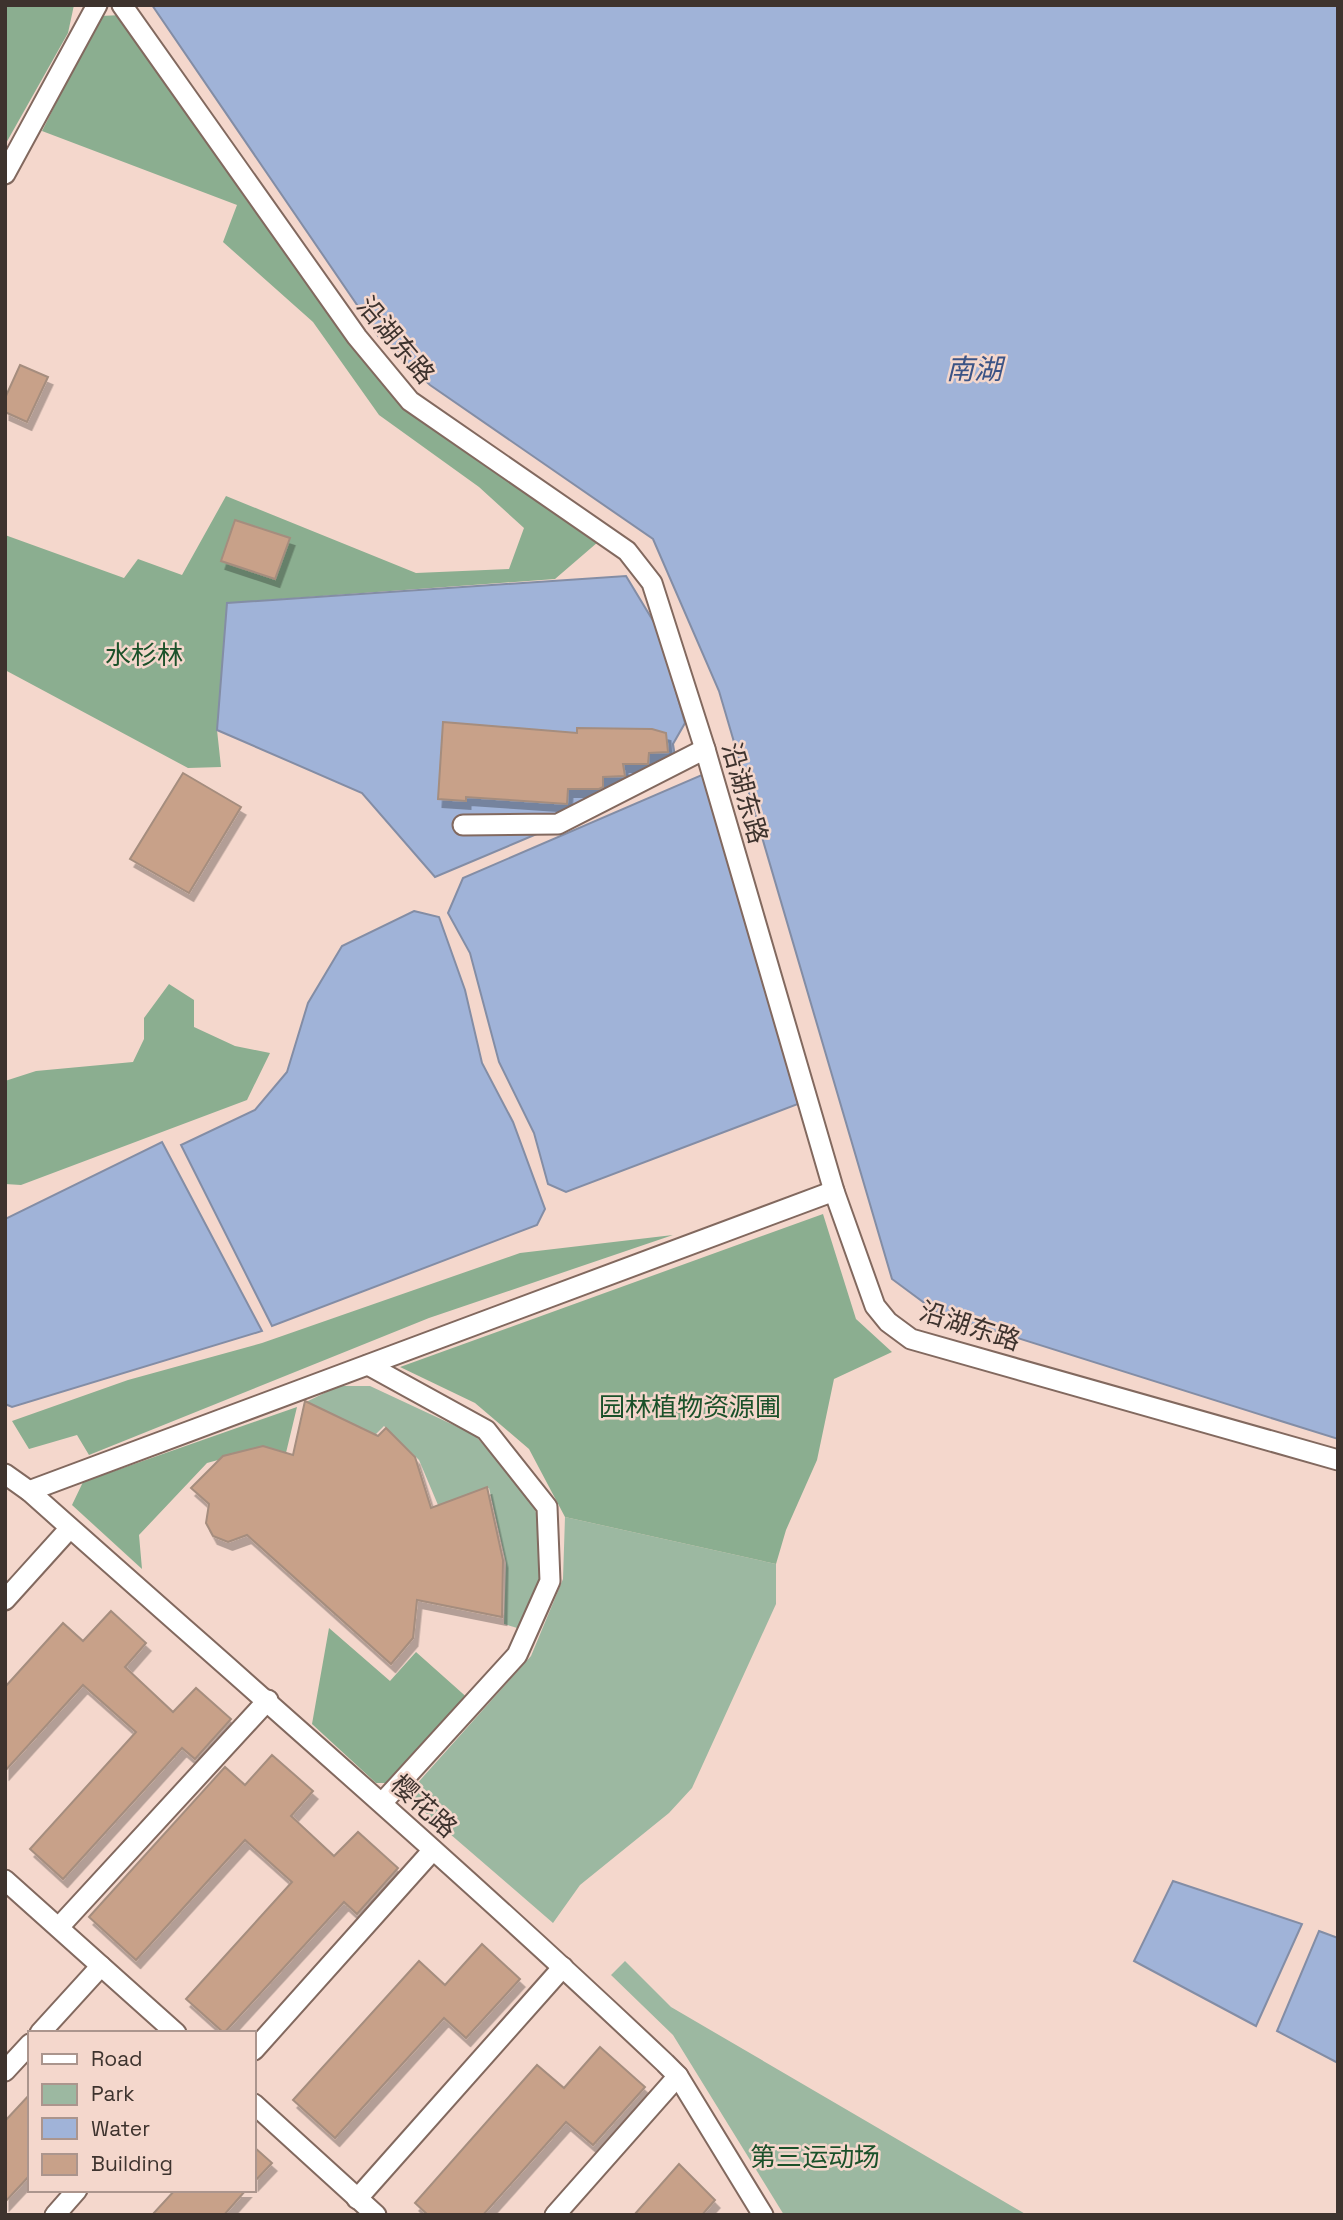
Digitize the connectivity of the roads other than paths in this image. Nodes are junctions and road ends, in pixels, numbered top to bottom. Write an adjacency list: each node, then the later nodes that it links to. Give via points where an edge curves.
1 (97, 5): 3 (street)
2 (122, 5): 4 (street, 沿湖东路, via 357,337 410,401 627,551 636,562 652,583)
3 (5, 174)
4 (705, 749): 5 (street, via 558,824); 6 (street, 沿湖东路)
5 (463, 825)
6 (834, 1191): 7 (street); 8 (street, 沿湖东路, via 874,1306 911,1339)
7 (368, 1365): 10 (street); 14 (street, via 486,1430 547,1507 550,1581 517,1655)
8 (1338, 1460)
9 (5, 1474): 10 (street, 樱花路)
10 (29, 1491): 11 (street, 樱花路)
11 (71, 1528): 12 (street); 13 (street, 樱花路)
12 (5, 1600)
13 (268, 1700): 14 (street, 樱花路); 17 (street)
14 (382, 1803): 15 (street, 樱花路)
15 (433, 1850): 19 (street, 樱花路); 23 (street)
16 (5, 1881): 17 (street)
17 (59, 1927): 18 (street)
18 (101, 1966): 20 (street); 21 (street)
19 (563, 1967): 25 (street, 樱花路); 28 (street)
20 (42, 2031)
21 (174, 2031)
22 (28, 2047): 24 (street)
23 (256, 2048)
24 (5, 2071)
25 (678, 2076): 31 (street); 32 (street, 樱花路)
26 (256, 2106): 28 (street)
27 (75, 2192): 29 (street)
28 (357, 2199): 30 (street)
29 (55, 2215)
30 (376, 2215)
31 (555, 2215)
32 (763, 2215)

